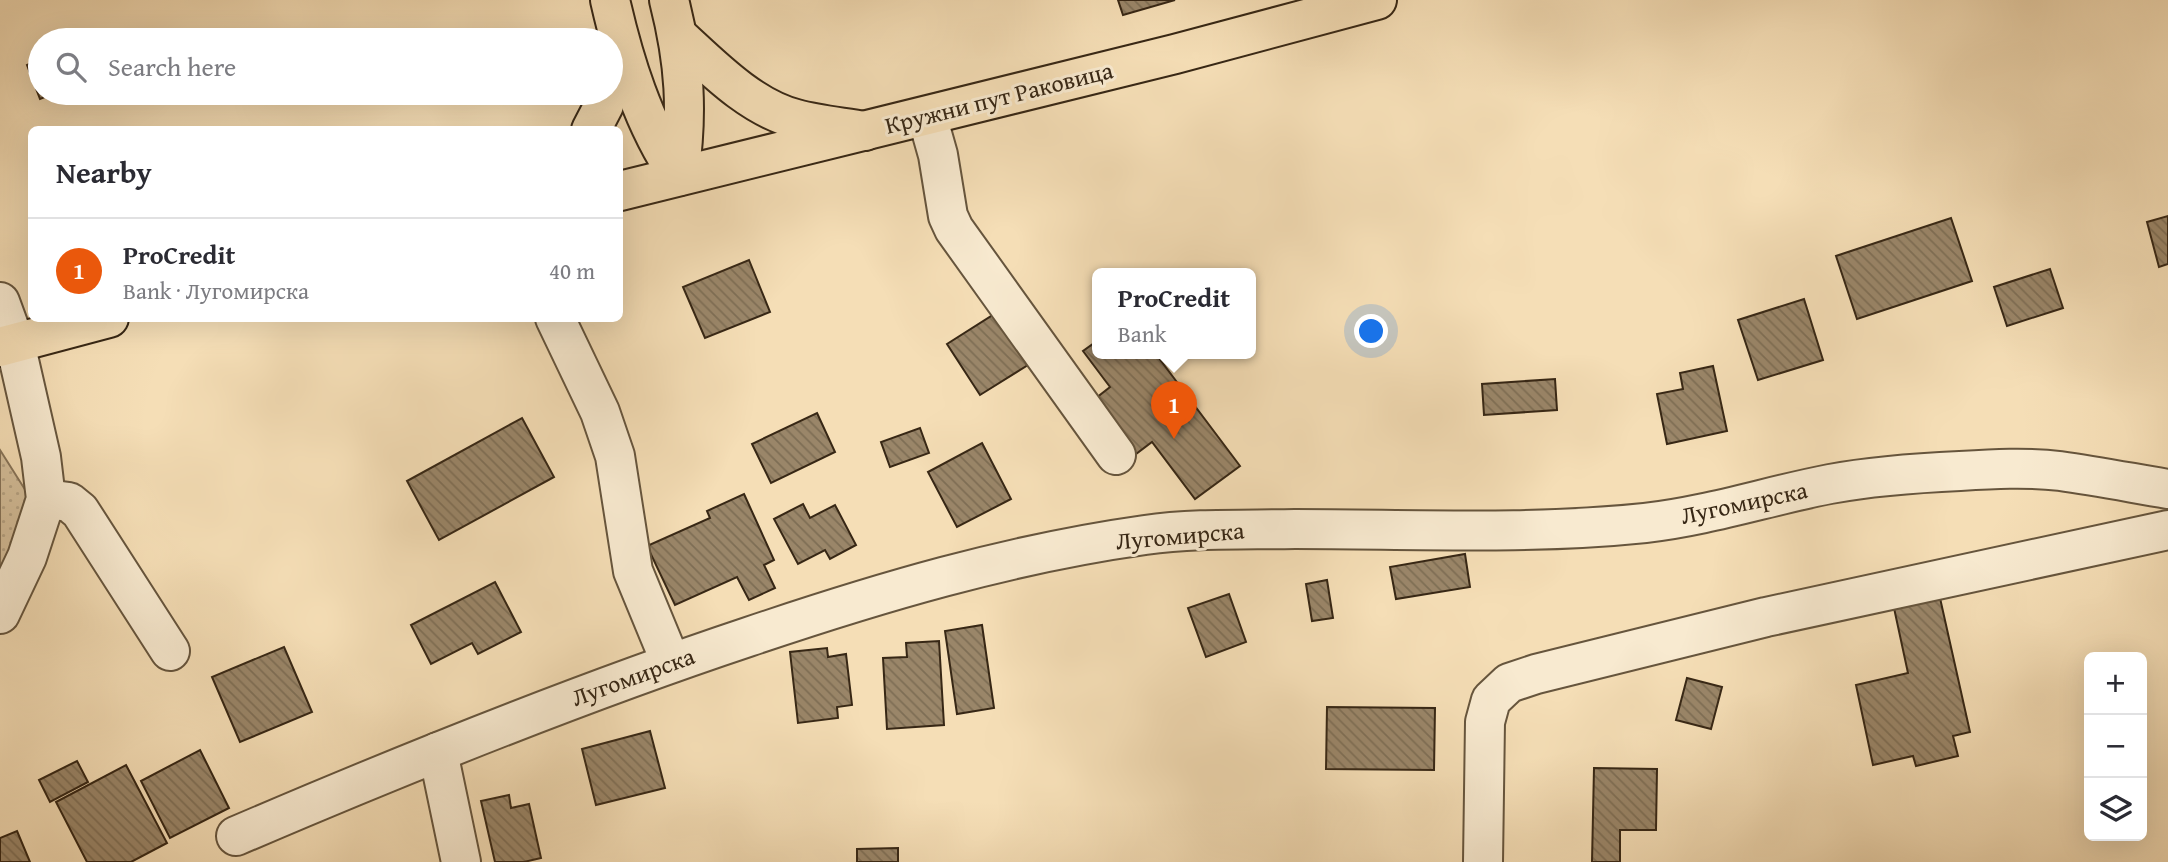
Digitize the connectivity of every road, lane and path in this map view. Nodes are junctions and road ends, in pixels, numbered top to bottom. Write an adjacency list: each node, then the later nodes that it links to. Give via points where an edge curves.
1 (610, 0): 4 (main road)
2 (669, 0): 5 (main road)
3 (1377, 0): 8 (main road, Кружни пут Раковица)
4 (612, 28)
5 (678, 36): 10 (main road, via 738,91 767,106 794,119); 11 (main road, via 685,93)
6 (623, 75): 11 (main road)
7 (604, 105): 9 (main road)
8 (927, 116): 10 (main road, Кружни пут Раковица); 17 (street, via 954,229)
9 (593, 126)
10 (865, 131): 11 (main road, Кружни пут Раковица)
11 (679, 176): 12 (main road, Кружни пут Раковица)
12 (623, 190)
13 (0, 302): 16 (street)
14 (94, 322): 16 (main road)
15 (557, 322): 23 (street, via 600,412 615,456 633,572)
16 (7, 345): 19 (street, via 41,457)
17 (1116, 455)
18 (2168, 489): 23 (street, Лугомирска, via 2055,470 1993,469 1902,474 1834,484 1643,523 1557,529 1152,534 935,579)
19 (46, 499): 21 (street, via 27,557); 22 (street, via 69,502 80,511)
20 (2168, 530): 27 (street, via 1766,617 1509,683 1491,700 1485,722)
21 (0, 614)
22 (170, 651)
23 (671, 663): 24 (street, Лугомирска)
24 (438, 752): 25 (street, Лугомирска); 26 (street)
25 (236, 836)
26 (461, 862)
27 (1483, 862)

